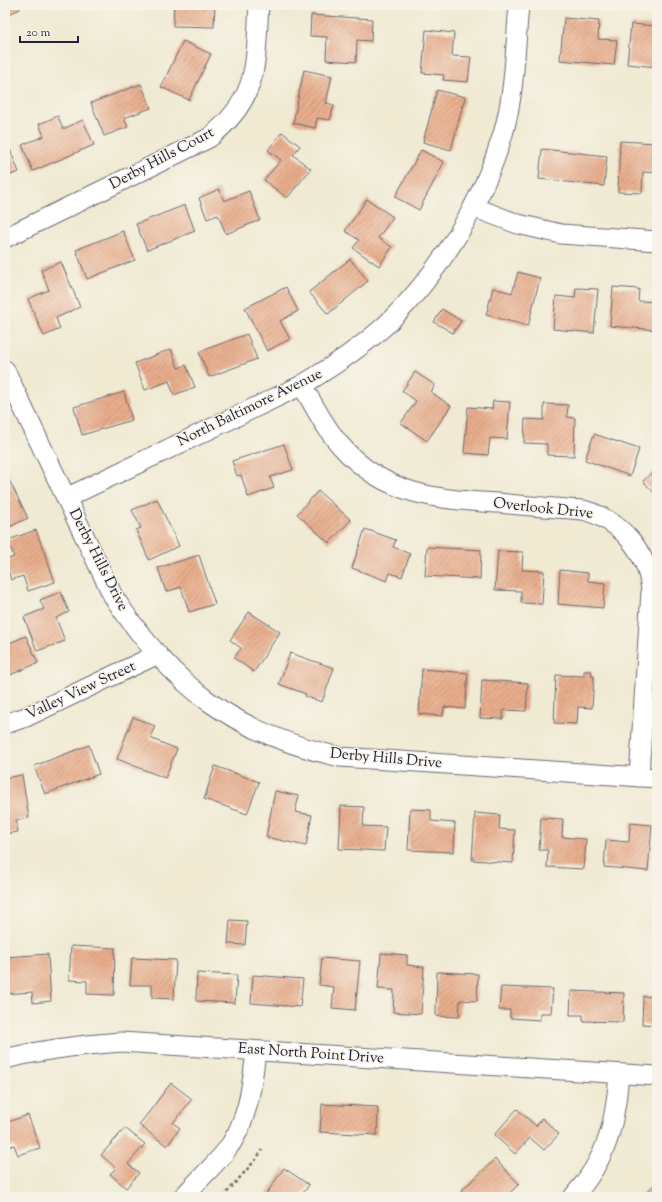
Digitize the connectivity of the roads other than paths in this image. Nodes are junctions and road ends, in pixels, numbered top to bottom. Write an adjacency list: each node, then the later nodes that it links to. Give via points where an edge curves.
1 (259, 5): 4 (street, Derby Hills Court, via 254,71 242,103 226,124 209,138)
2 (519, 5): 3 (street, North Baltimore Avenue, via 511,97 503,133 493,163)
3 (473, 207): 5 (street, via 518,224 561,234); 7 (street, North Baltimore Avenue, via 448,250 419,289 387,323 352,352)
4 (5, 238)
5 (657, 241)
6 (5, 370): 8 (street, Derby Hills Drive)
7 (302, 384): 8 (street, North Baltimore Avenue); 11 (street, Overlook Drive, via 324,424 341,447 379,478 405,490 442,499 583,510 598,514 612,522 628,536 647,569 651,592)
8 (66, 498): 9 (street, Derby Hills Drive, via 113,596)
9 (156, 656): 10 (street, Valley View Street, via 26,717); 11 (street, Derby Hills Drive, via 190,688 228,715 269,735 312,751 340,757)
10 (5, 724)
11 (648, 777)
12 (256, 1051): 13 (street, East North Point Drive, via 121,1042 74,1045); 14 (street, East North Point Drive); 16 (street, via 252,1085 238,1130 226,1151)
13 (5, 1059)
14 (619, 1074): 15 (street, East North Point Drive); 17 (street, via 611,1132 586,1182)
15 (657, 1076)
16 (183, 1197)
17 (573, 1197)

